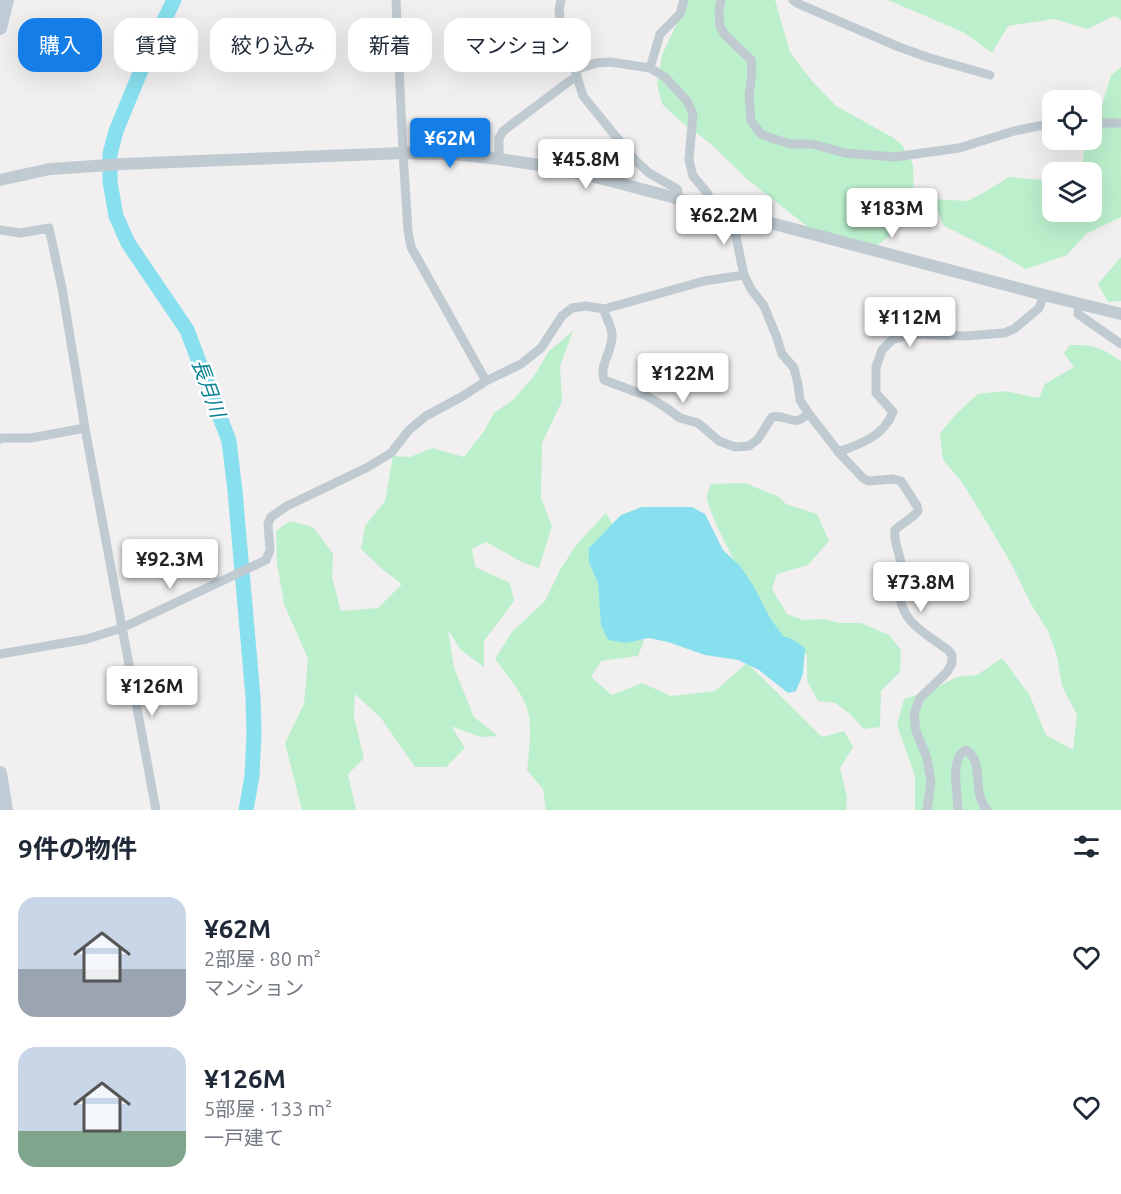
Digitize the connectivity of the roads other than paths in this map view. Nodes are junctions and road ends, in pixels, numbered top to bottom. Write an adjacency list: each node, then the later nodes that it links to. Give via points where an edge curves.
1 (7, 0): 7 (main road)
2 (396, 0): 14 (street)
3 (561, 0): 9 (street, via 561,25)
4 (684, 0): 8 (street, via 680,14 660,34)
5 (721, 0): 13 (street, via 720,26 751,60 751,121 761,134 771,138 845,153 894,157 959,148)
6 (793, 0): 10 (street, via 899,46)
7 (0, 28)
8 (650, 68): 9 (street, via 596,63); 18 (street, via 665,77 687,101 693,114 689,160 693,176 708,194)
9 (576, 74): 15 (street, via 503,131); 17 (street, via 583,96 621,143 649,173 677,189)
10 (990, 75)
11 (1102, 123): 12 (street)
12 (1121, 123)
13 (1042, 125)
14 (403, 153): 15 (street); 16 (street, via 124,164 50,169); 27 (street, via 411,247)
15 (499, 159): 17 (street, via 553,167)
16 (0, 180)
17 (679, 199): 18 (street)
18 (708, 207): 19 (street)
19 (731, 213): 21 (street); 22 (street)
20 (0, 230): 29 (street, via 20,233 49,228)
21 (744, 275): 24 (street, via 704,281); 28 (street, via 764,306 782,354 794,368 800,400)
22 (1044, 295): 23 (street); 31 (street, via 1039,308 1004,333 909,334 892,340 882,350 876,367 876,393 893,412 891,419 864,443)
23 (1078, 304): 25 (street); 26 (street, via 1078,314)
24 (604, 309): 27 (street, via 572,308 562,316 542,348 521,364); 28 (street, via 612,332 602,372 604,380 647,396 680,418 698,423 719,441 735,447 749,446 772,417 800,420)
25 (1121, 314)
26 (1121, 344)
27 (486, 381): 32 (street, via 426,416 391,453 271,517 266,560)
28 (809, 414): 31 (street)
29 (85, 428): 30 (street); 32 (street)
30 (0, 440)
31 (838, 452): 37 (street, via 868,481 901,481 917,506 918,512 895,530 902,568 901,607 910,621 952,655 947,672 920,698 914,714 931,782)
32 (122, 628): 33 (street, via 87,639); 36 (street)
33 (0, 654)
34 (0, 773): 35 (main road)
35 (6, 810)
36 (156, 810)
37 (927, 810)
38 (958, 810): 39 (street, via 957,758 966,750 975,761 980,798)
39 (987, 810)

